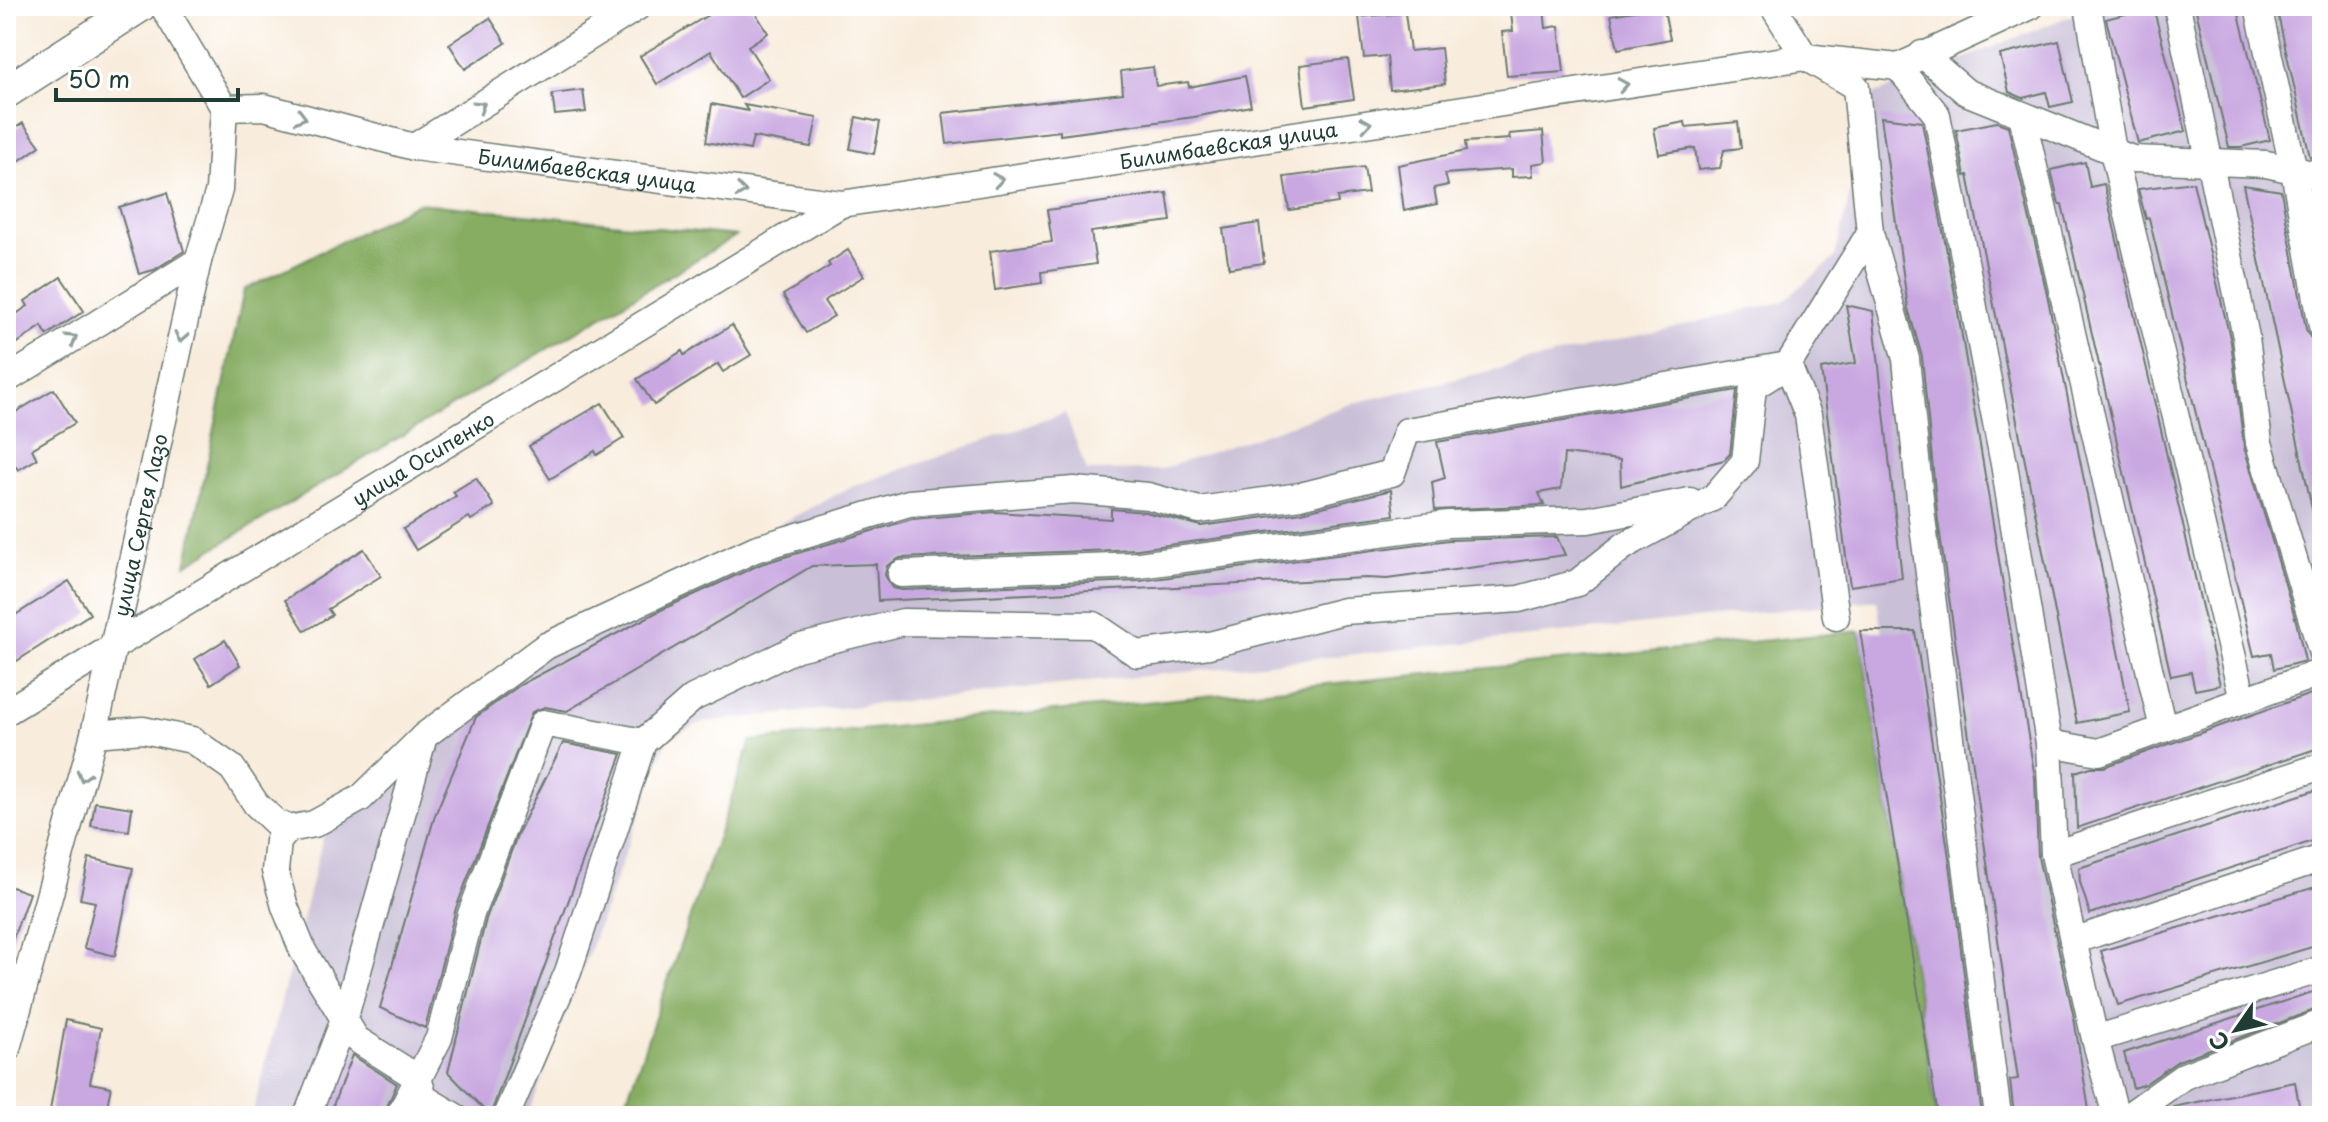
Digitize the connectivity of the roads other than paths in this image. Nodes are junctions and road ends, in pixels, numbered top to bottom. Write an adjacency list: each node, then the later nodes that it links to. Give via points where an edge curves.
1 (140, 6): 14 (main road)
2 (163, 6): 15 (street)
3 (639, 6): 17 (street, one-way to 3)
4 (1773, 6): 12 (street)
5 (1981, 6): 10 (street)
6 (2031, 6): 10 (street)
7 (2088, 6): 18 (street)
8 (2177, 6): 19 (street)
9 (2258, 6): 20 (street)
10 (1970, 33): 11 (street)
11 (1922, 54): 13 (street); 16 (street, via 1966,92)
12 (1805, 57): 13 (street, Билимбаевская улица); 22 (street, Билимбаевская улица, one-way to 12); 23 (street, via 1856,87)
13 (1898, 67): 40 (street, via 1937,115 2004,464)
14 (6, 92)
15 (224, 108): 17 (street, Билимбаевская улица, one-way to 17, via 264,107); 24 (street, улица Сергея Лазо, via 219,190)
16 (2022, 115): 18 (street); 36 (street)
17 (414, 147): 22 (street, Билимбаевская улица, one-way to 22)
18 (2113, 151): 19 (street, via 2132,159); 34 (street)
19 (2211, 162): 20 (street); 32 (street, via 2246,337 2259,443)
20 (2294, 171): 21 (street); 25 (street)
21 (2322, 176)
22 (841, 204): 31 (street, улица Осипенко)
23 (1870, 233): 26 (street); 56 (street, via 1906,359)
24 (198, 261): 27 (street, one-way to 24); 31 (street, улица Сергея Лазо, one-way to 31)
25 (2322, 326)
26 (1788, 365): 28 (street, via 1753,387 1745,461); 30 (street, via 1808,415); 38 (street, via 1407,431 1392,473 1300,496 1199,510 1148,496 1074,490 909,503 755,549 546,646)
27 (6, 380)
28 (1714, 497): 29 (street, via 1588,520 1448,524 1139,565); 39 (street, via 1624,546 1577,583 1519,599 1344,611 1209,645 1137,654 1094,625 903,622 797,648 693,698)
29 (901, 574)
30 (1836, 617)
31 (114, 645): 35 (street, улица Осипенко); 37 (street, улица Сергея Лазо)
32 (2322, 653)
33 (2322, 672): 34 (street)
34 (2243, 700): 36 (street)
35 (6, 712)
36 (2163, 729): 40 (street, via 2099,752)
37 (94, 734): 42 (street, via 143,730 192,740 232,768 256,804); 50 (street, улица Сергея Лазо, one-way to 50)
38 (424, 736): 42 (street, via 361,798 314,824); 47 (street)
39 (643, 742): 51 (street, via 543,723 471,914 439,1038); 55 (street, via 568,972)
40 (2049, 743): 43 (street)
41 (2322, 766): 43 (street)
42 (289, 829): 47 (street, via 278,841 275,871 285,907 303,951)
43 (2054, 854): 45 (street)
44 (2322, 858): 45 (street)
45 (2073, 941): 49 (street)
46 (2322, 969): 49 (street)
47 (344, 1020): 51 (street, via 356,1039); 52 (street)
48 (2322, 1023): 58 (street, via 2184,1076)
49 (2095, 1039): 57 (street)
50 (6, 1052)
51 (418, 1078): 53 (street); 54 (street, via 424,1098)
52 (307, 1116)
53 (399, 1116)
54 (454, 1116)
55 (506, 1116)
56 (1998, 1116)
57 (2116, 1116)
58 (2128, 1116)

